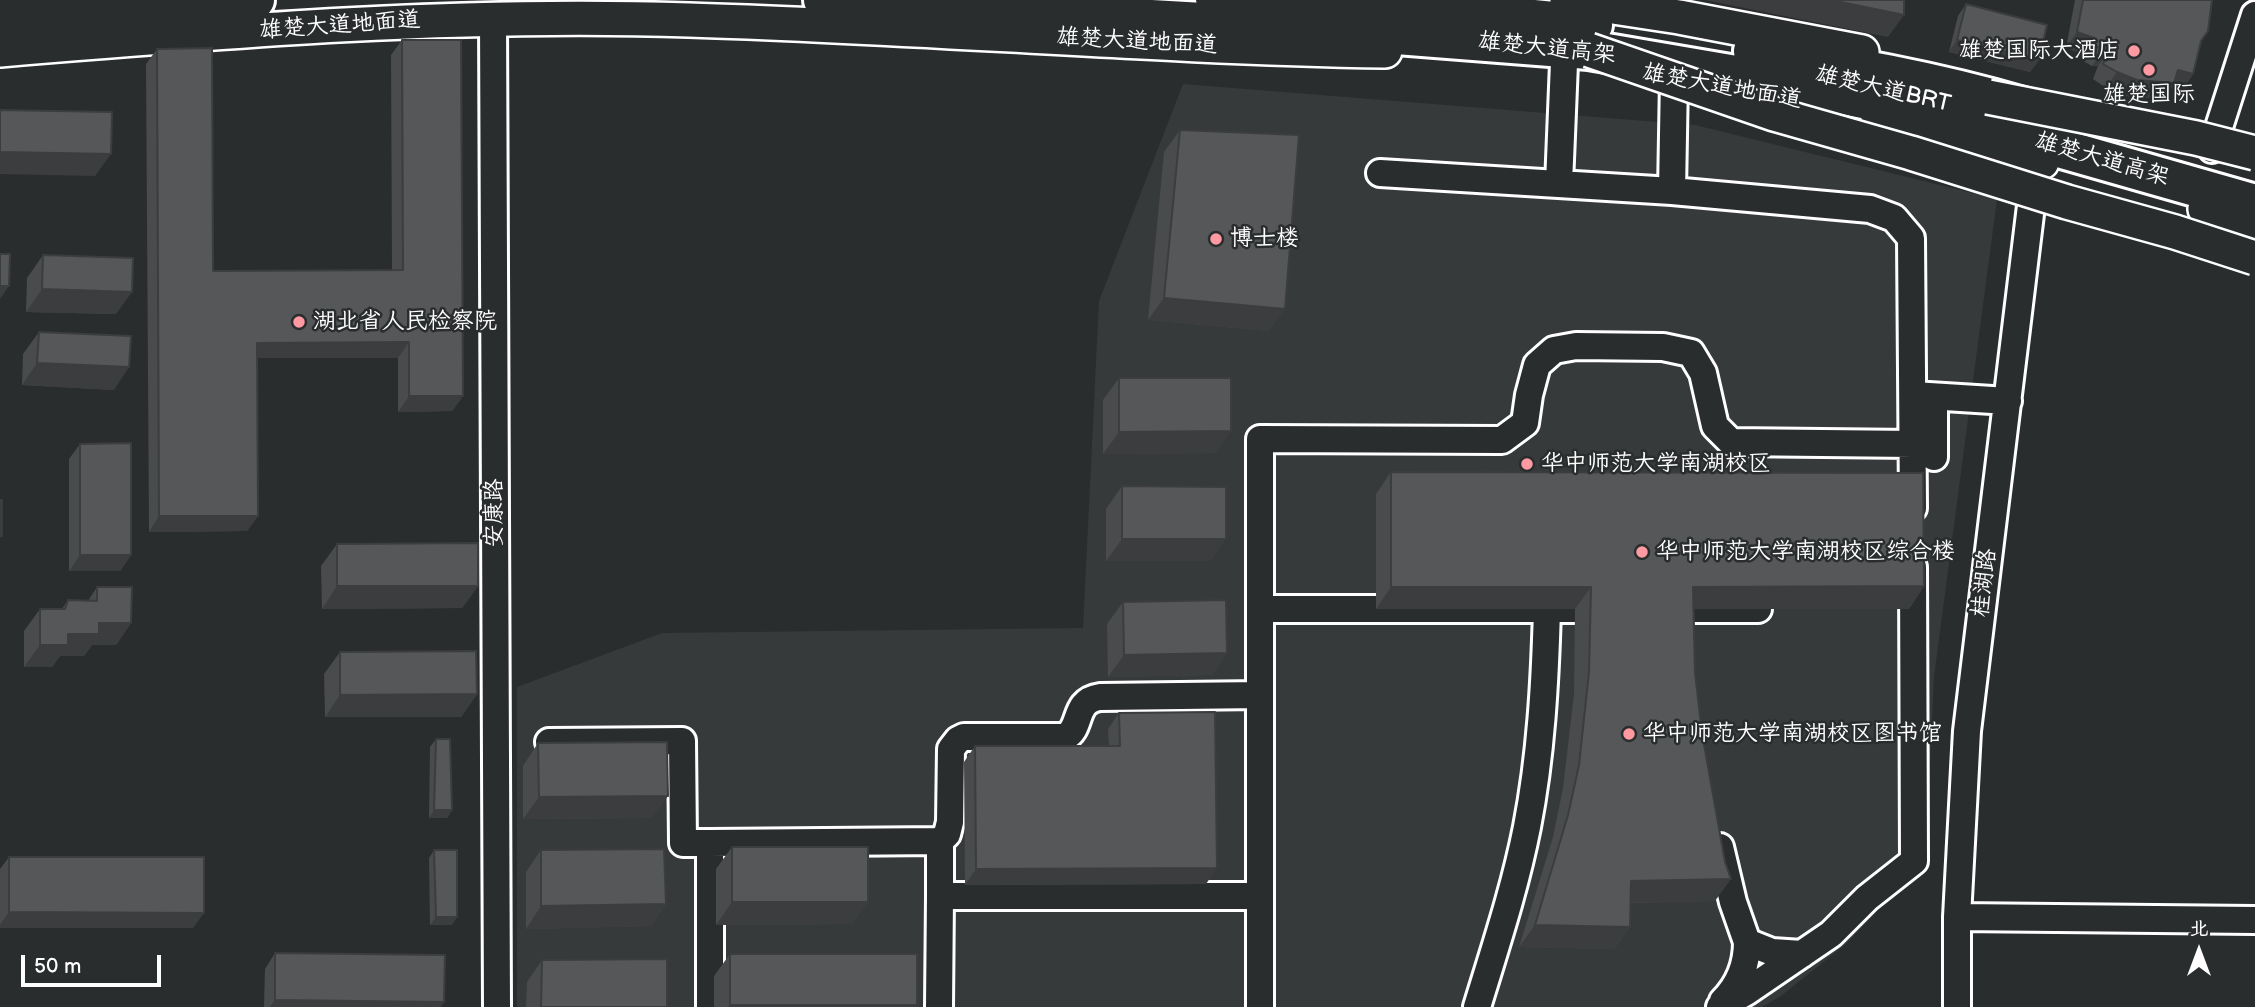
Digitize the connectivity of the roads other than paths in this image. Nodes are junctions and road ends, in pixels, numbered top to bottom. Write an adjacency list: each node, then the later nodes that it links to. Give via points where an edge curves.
1 (255, 0): 7 (highway)
2 (823, 0): 10 (highway, 雄楚大道高架, via 1307,28)
3 (1209, 0): 21 (street, 雄楚大道BRT, via 1586,35 1827,76 2027,122)
4 (1347, 0): 12 (highway, 雄楚大道高架, via 1584,24 1820,62)
5 (1567, 0): 13 (main road, via 1829,44 2004,86)
6 (2255, 15): 13 (street)
7 (0, 17)
8 (494, 18): 9 (main road, 雄楚大道地面道); 10 (main road, 雄楚大道地面道, via 688,20 1283,49); 43 (street, 安康路)
9 (0, 50)
10 (1576, 57): 11 (main road, 雄楚大道地面道); 19 (street); 22 (highway, 雄楚大道高架, bridge, via 1800,86 1954,118); 24 (main road, bridge)
11 (1675, 79): 15 (main road, 雄楚大道地面道, via 1819,104); 20 (street)
12 (1988, 97): 14 (main road, bridge); 18 (highway, 雄楚大道高架, bridge)
13 (2212, 149): 16 (main road)
14 (2255, 153)
15 (2037, 161): 23 (main road, 雄楚大道地面道); 26 (street, 桂湖路)
16 (2255, 164)
17 (1380, 173): 19 (street)
18 (2255, 180)
19 (1559, 184): 20 (street)
20 (1672, 191): 25 (street, via 1870,209 1894,218 1911,238)
21 (2255, 191)
22 (2255, 204)
23 (2255, 224)
24 (2255, 258)
25 (1923, 396): 26 (street); 27 (street)
26 (2008, 401): 38 (street, 桂湖路, via 1967,732)
27 (1923, 451): 28 (street, via 1731,442 1715,426 1703,373 1691,354 1663,347 1554,350 1537,365 1525,423 1502,440 1305,448 1260,439); 41 (street, via 1913,535 1914,861)
28 (1260, 609): 29 (street); 31 (street)
29 (1547, 609): 30 (street, via 1693,621); 42 (street, via 1538,761 1527,828)
30 (1758, 609)
31 (1260, 695): 34 (street, via 1100,696 1083,706 1065,737 964,737 951,749 950,822); 37 (street)
32 (549, 742): 35 (street, via 682,741 683,842)
33 (1713, 819): 40 (street)
34 (940, 841): 35 (street); 36 (street)
35 (710, 844): 44 (street)
36 (940, 896): 37 (street); 45 (street)
37 (1260, 896): 46 (street)
38 (1957, 918): 39 (street); 48 (street, 桂湖路)
39 (2255, 920)
40 (1747, 942): 41 (street, via 1772,952); 47 (street, via 1747,959 1733,991)
41 (1802, 954): 47 (street)
42 (1485, 999)
43 (497, 1007)
44 (710, 1007)
45 (939, 1007)
46 (1260, 1007)
47 (1718, 1007)
48 (1957, 1007)

